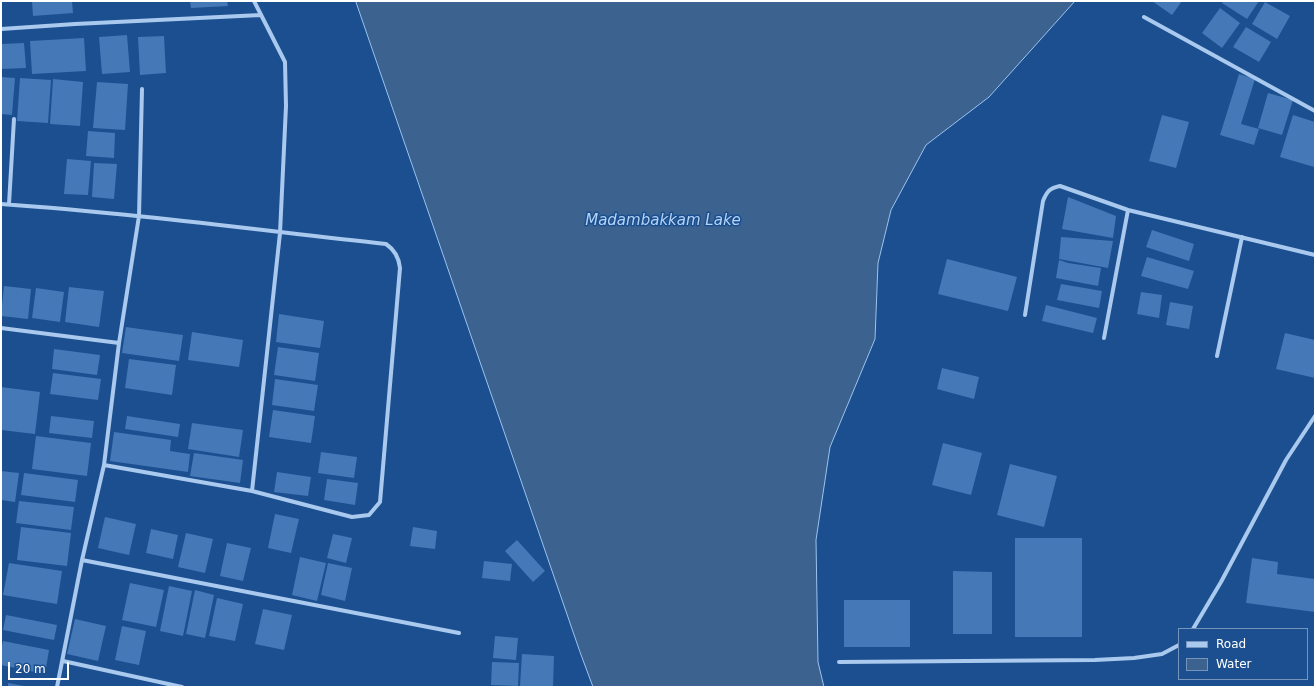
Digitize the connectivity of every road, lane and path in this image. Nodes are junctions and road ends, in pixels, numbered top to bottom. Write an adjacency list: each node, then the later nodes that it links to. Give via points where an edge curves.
1 (254, 1): 2 (street)
2 (260, 15): 4 (street); 12 (street, via 285,62 286,106)
3 (1144, 17): 6 (street)
4 (1, 29)
5 (142, 90): 11 (street)
6 (1315, 110)
7 (14, 119): 9 (street)
8 (1, 204): 9 (street)
9 (9, 204): 11 (street)
10 (1128, 210): 13 (street); 15 (street, via 1060,186 1046,193); 17 (street)
11 (139, 216): 12 (street); 18 (street)
12 (280, 233): 22 (street); 22 (street, via 386,244 392,247 399,260 380,502 369,515 352,517)
13 (1242, 237): 14 (street); 19 (street)
14 (1315, 255)
15 (1025, 315)
16 (1, 328): 18 (street)
17 (1104, 338)
18 (119, 343): 21 (street)
19 (1217, 356)
20 (1315, 416): 24 (street, via 1286,460)
21 (104, 465): 22 (street); 23 (street)
22 (252, 491)
23 (82, 560): 25 (street); 27 (street)
24 (1194, 628)
25 (459, 633)
26 (1178, 646): 28 (street, via 1162,654 1095,660)
27 (62, 661): 29 (street); 30 (street)
28 (839, 662)
29 (58, 687)
30 (182, 687)

